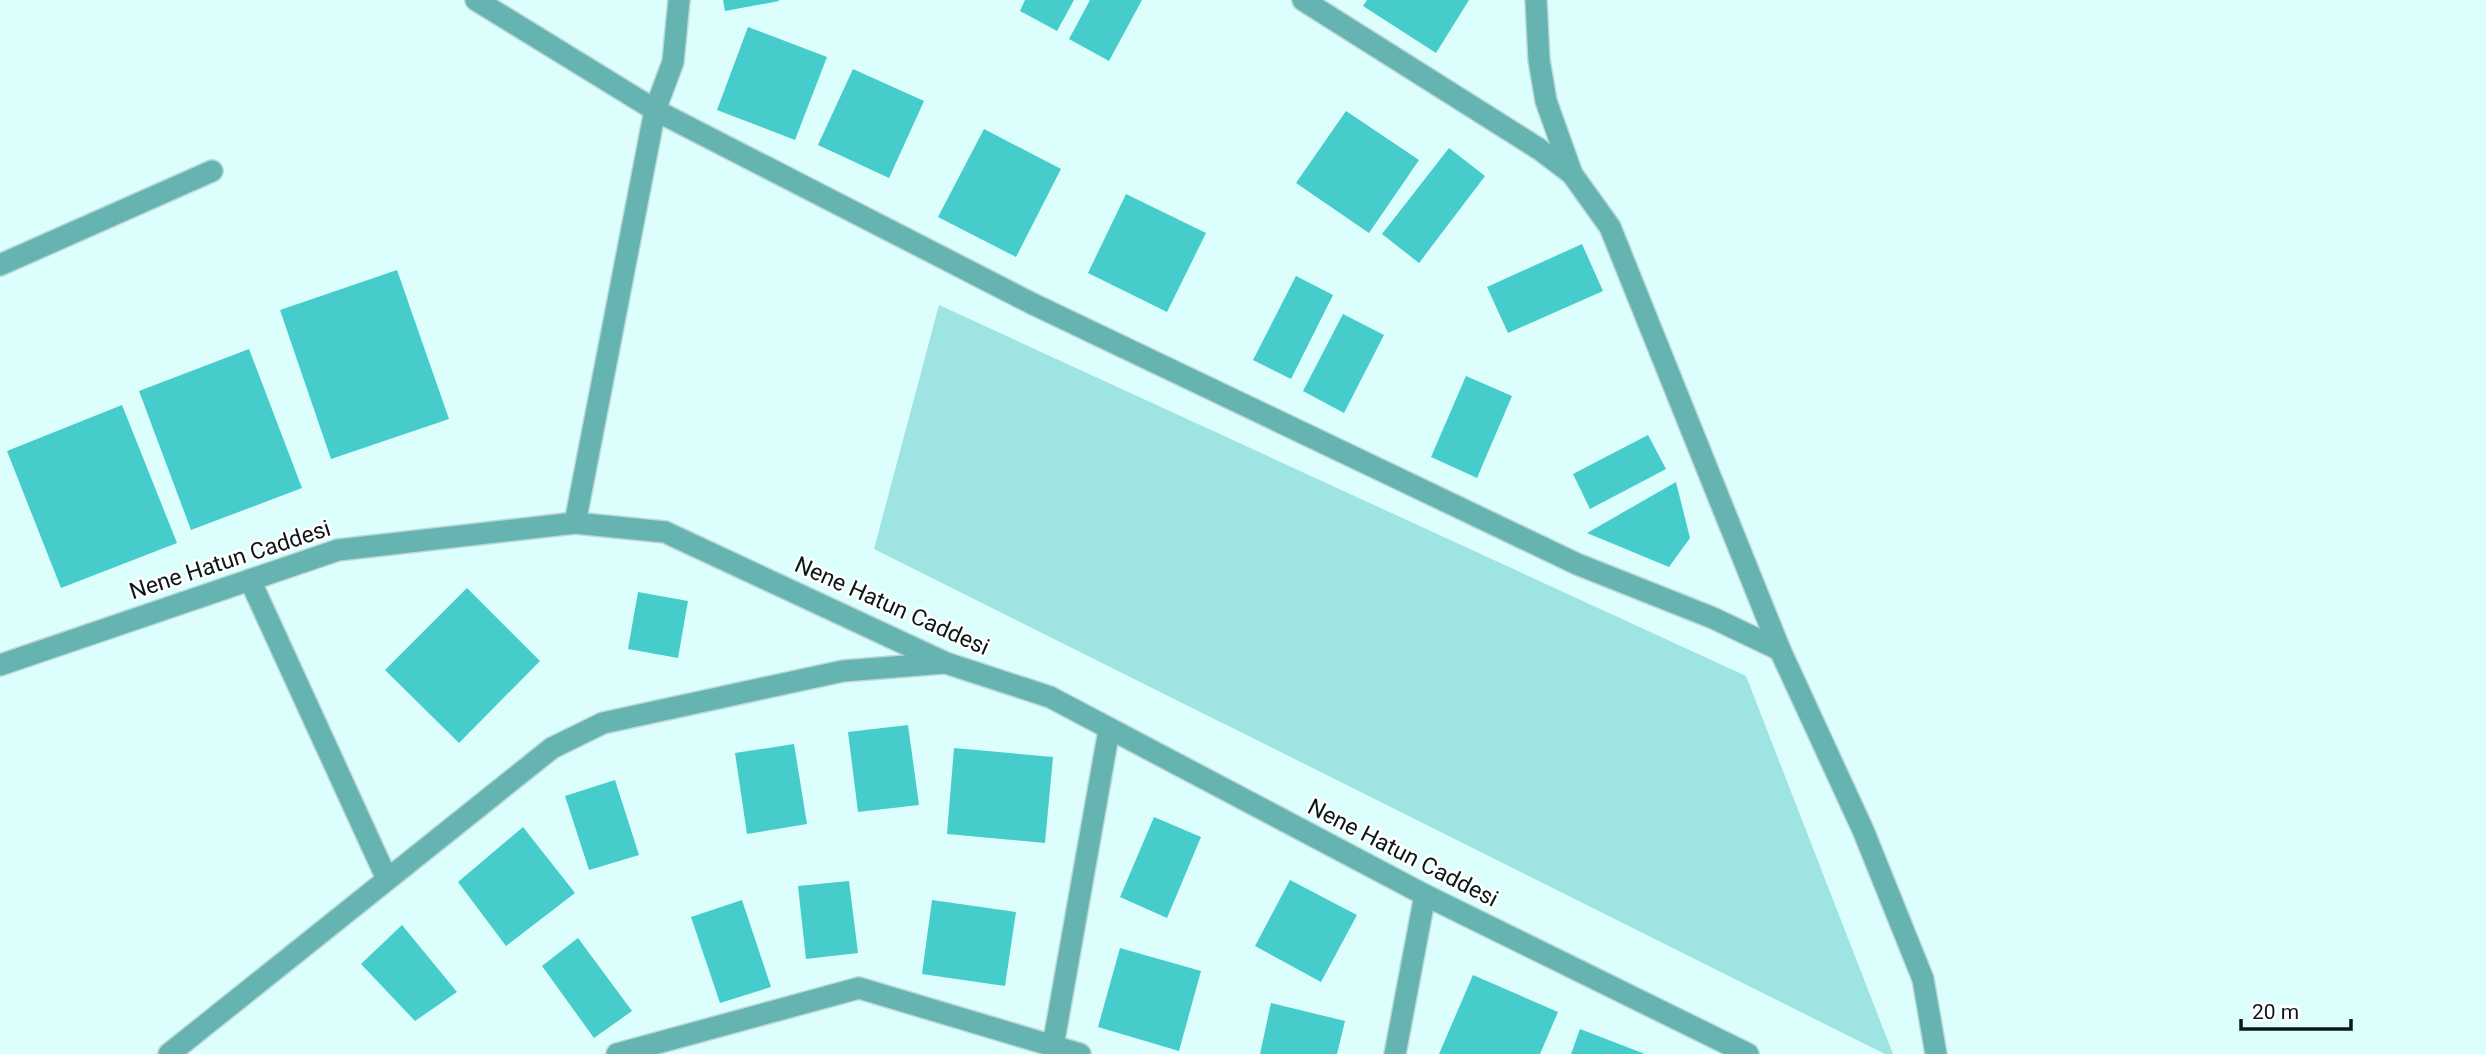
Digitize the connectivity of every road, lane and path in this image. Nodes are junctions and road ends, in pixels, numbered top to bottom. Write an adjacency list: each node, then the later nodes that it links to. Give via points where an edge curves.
1 (476, 0): 5 (street)
2 (679, 0): 5 (street, via 673,62)
3 (1303, 0): 7 (street)
4 (1536, 0): 7 (street, via 1546,101)
5 (655, 110): 9 (street); 11 (street, via 1031,303 1577,564)
6 (212, 171): 8 (street)
7 (1572, 174): 11 (street, via 1610,227)
8 (0, 265)
9 (575, 523): 10 (street, Nene Hatun Caddesi, via 338,550); 12 (street, Nene Hatun Caddesi, via 665,532)
10 (250, 580): 13 (street, Nene Hatun Caddesi); 15 (street)
11 (1780, 650): 23 (street, via 1863,830 1923,979)
12 (946, 663): 14 (street, Nene Hatun Caddesi, via 1049,697); 15 (street, via 843,671 603,723 552,748)
13 (0, 665)
14 (1109, 730): 16 (street, Nene Hatun Caddesi); 17 (street)
15 (387, 879): 18 (street)
16 (1425, 895): 21 (street); 22 (street, Nene Hatun Caddesi)
17 (1054, 1046): 19 (street, via 859,988); 20 (street)
18 (169, 1054)
19 (617, 1054)
20 (1080, 1054)
21 (1395, 1054)
22 (1748, 1054)
23 (1937, 1054)

